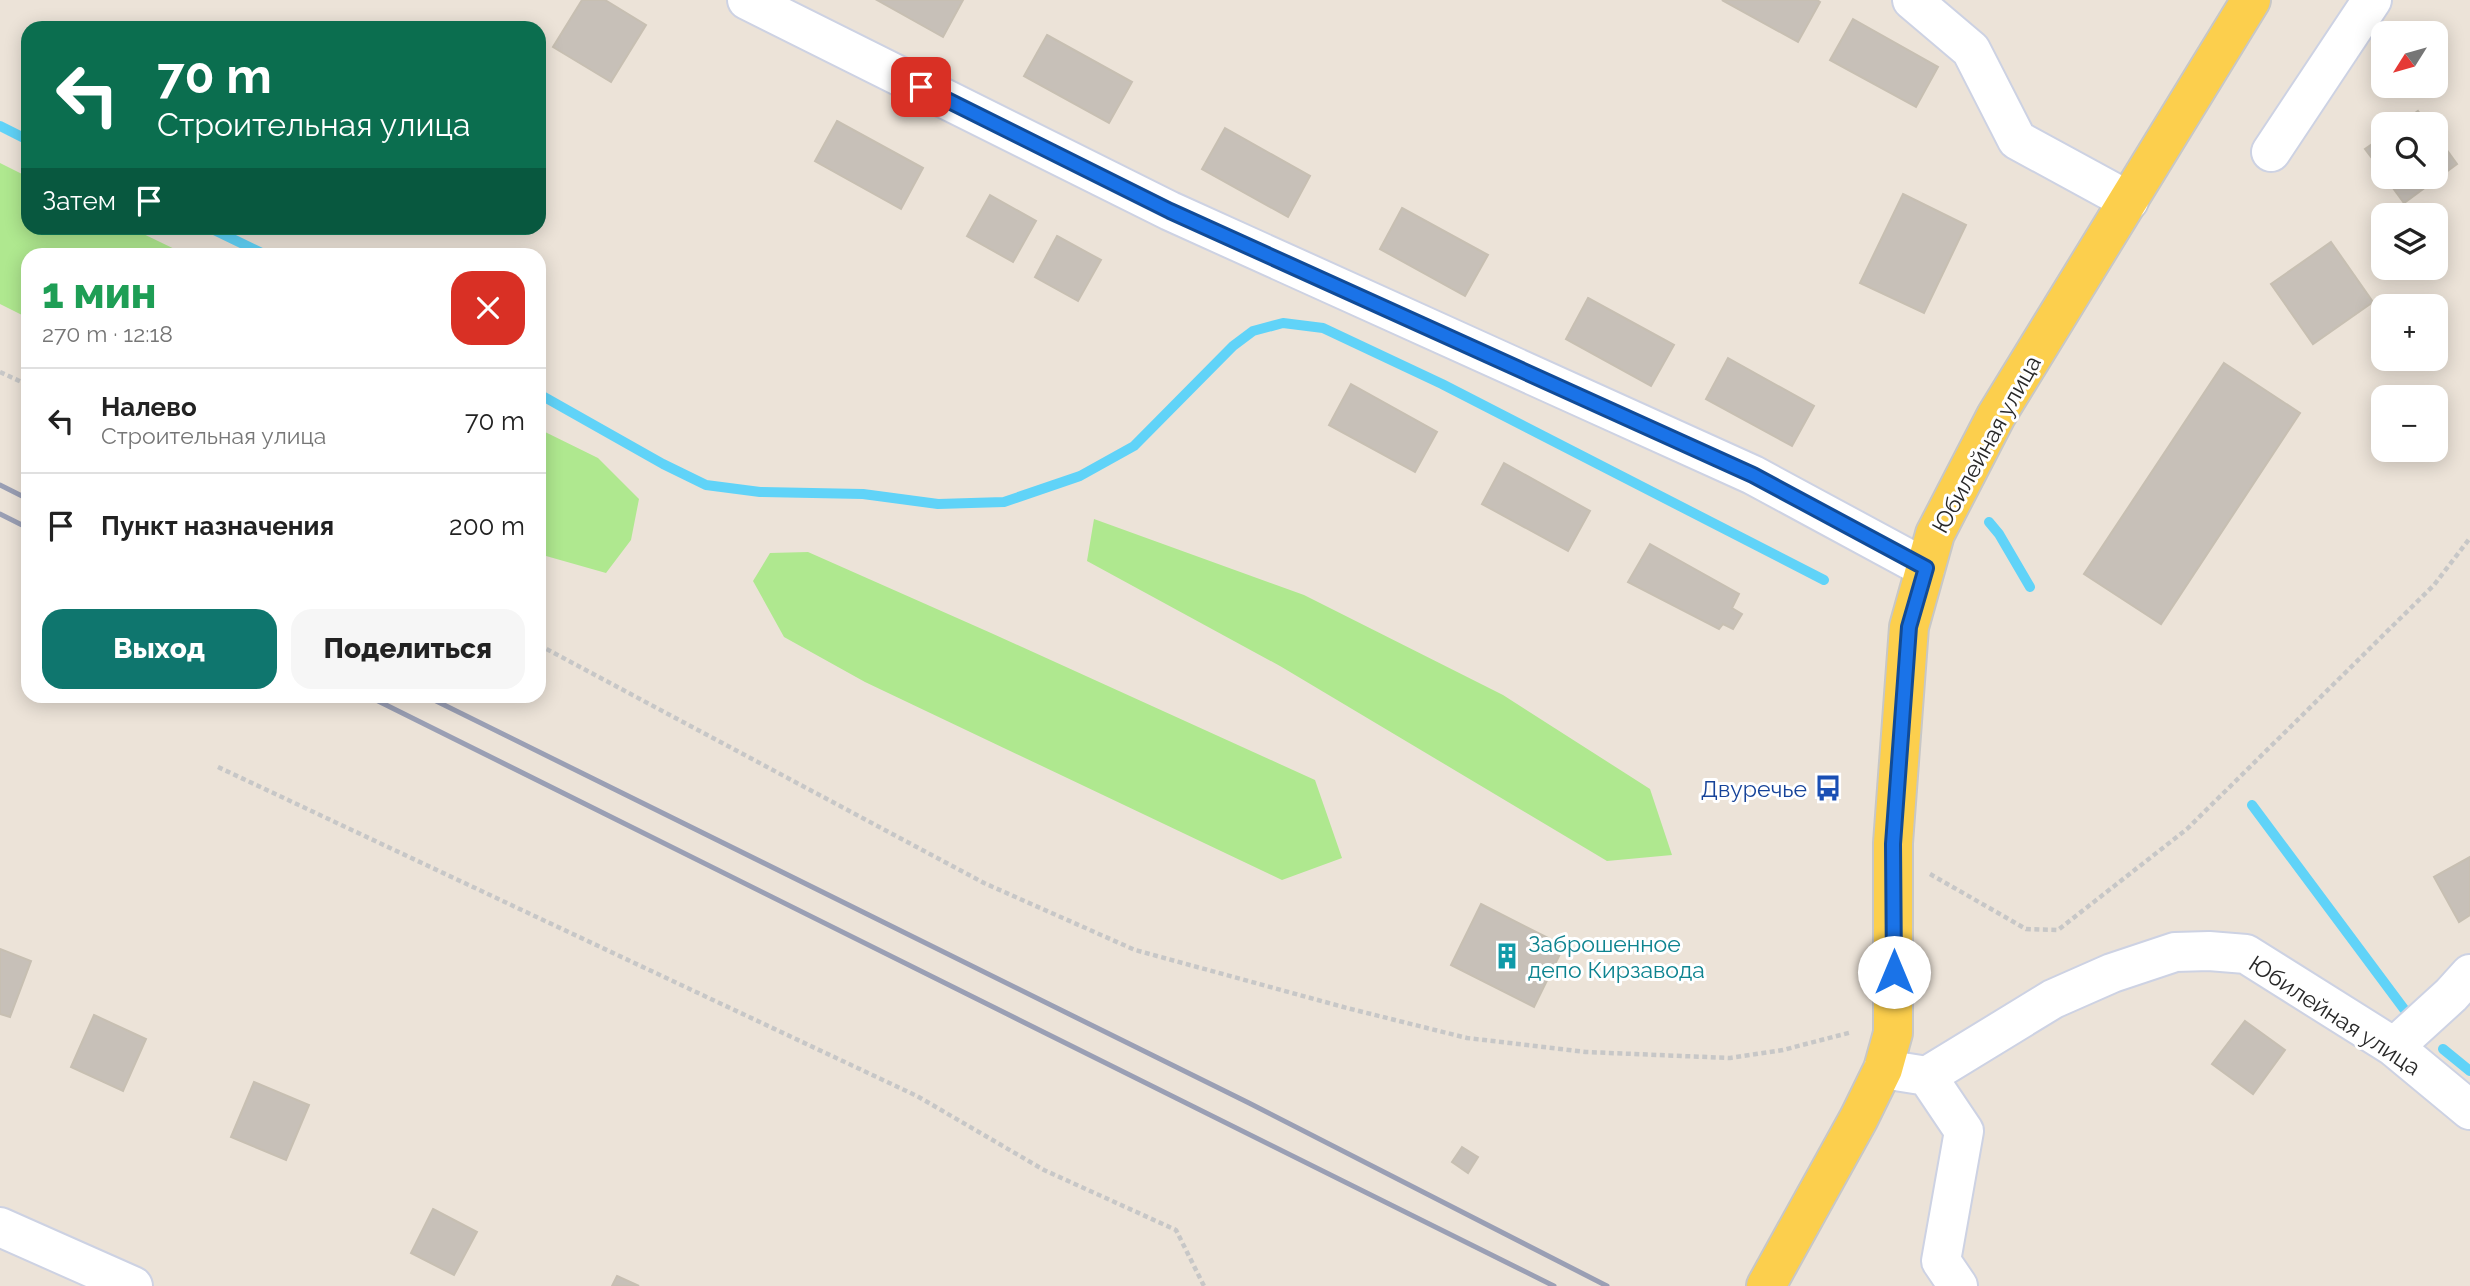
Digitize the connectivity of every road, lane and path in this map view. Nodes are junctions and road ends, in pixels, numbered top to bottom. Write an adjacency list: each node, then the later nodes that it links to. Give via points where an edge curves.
1 (747, 0): 10 (street, via 1170,211 1753,475)
2 (1912, 0): 6 (street, via 1971,50 2017,140)
3 (2251, 0): 6 (main road, Юбилейная улица)
4 (2372, 0): 5 (street)
5 (2271, 152)
6 (2129, 201): 10 (main road, Юбилейная улица, via 1996,416 1934,534)
7 (0, 372): 8 (path)
8 (21, 382)
9 (2470, 538): 13 (path, via 2434,585 2187,829 2058,930 2026,929 1923,869)
10 (1926, 568): 13 (main road, Юбилейная улица, via 1909,627)
11 (546, 649): 15 (path, via 984,883 1135,950 1467,1038 1586,1052 1730,1058 1783,1050)
12 (218, 767): 22 (path, via 917,1096 1044,1170 1176,1230)
13 (1893, 844): 15 (main road, Юбилейная улица)
14 (2464, 994): 16 (street)
15 (1894, 1021): 17 (main road, Юбилейная улица)
16 (2394, 1047): 18 (street, Юбилейная улица, via 2246,954 2175,952 2053,999); 19 (street, Юбилейная улица)
17 (1883, 1069): 18 (street); 23 (main road, Юбилейная улица)
18 (1927, 1076): 24 (street, via 1964,1131 1941,1261)
19 (2470, 1110)
20 (0, 1227): 21 (street)
21 (133, 1286)
22 (1204, 1286)
23 (1766, 1286)
24 (1958, 1286)

